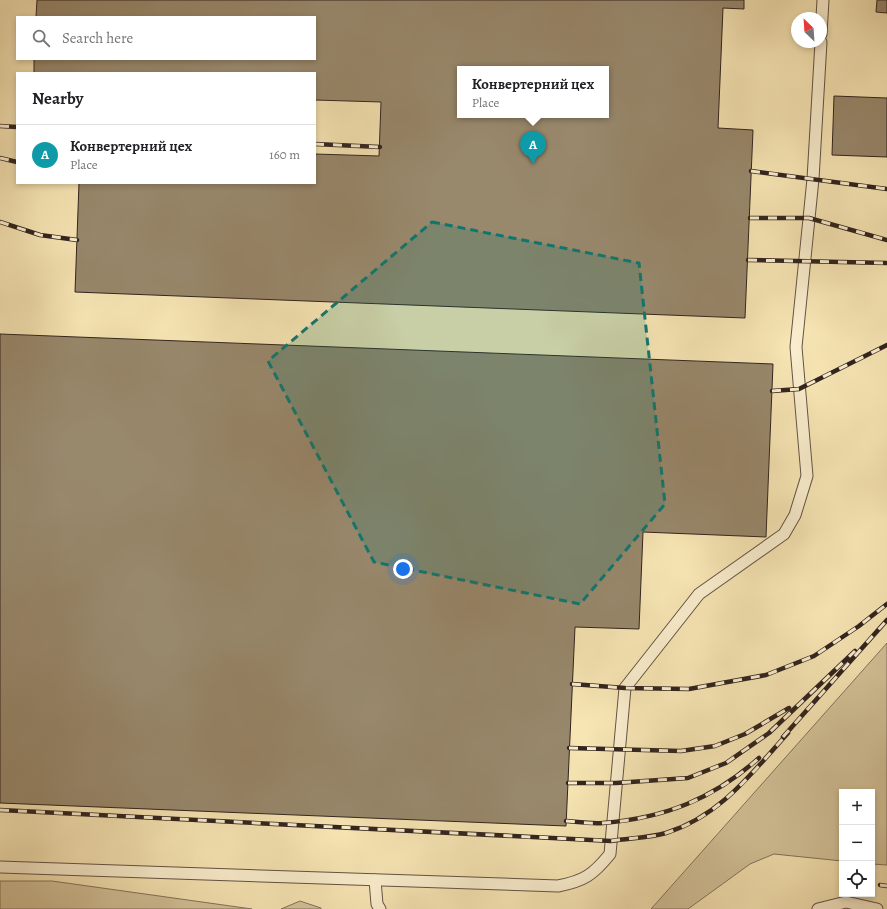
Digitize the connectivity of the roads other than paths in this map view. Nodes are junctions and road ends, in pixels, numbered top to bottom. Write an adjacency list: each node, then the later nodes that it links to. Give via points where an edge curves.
1 (823, 0): 2 (lane)
2 (822, 12)
3 (821, 48): 5 (lane, via 813,179 796,346 807,476 795,515 784,534 699,594 625,688 610,854 597,871 580,882 558,886)
4 (0, 867): 5 (lane)
5 (375, 880): 6 (lane, via 377,904)
6 (380, 909)
7 (818, 909): 8 (lane, via 846,902)
8 (877, 909)

